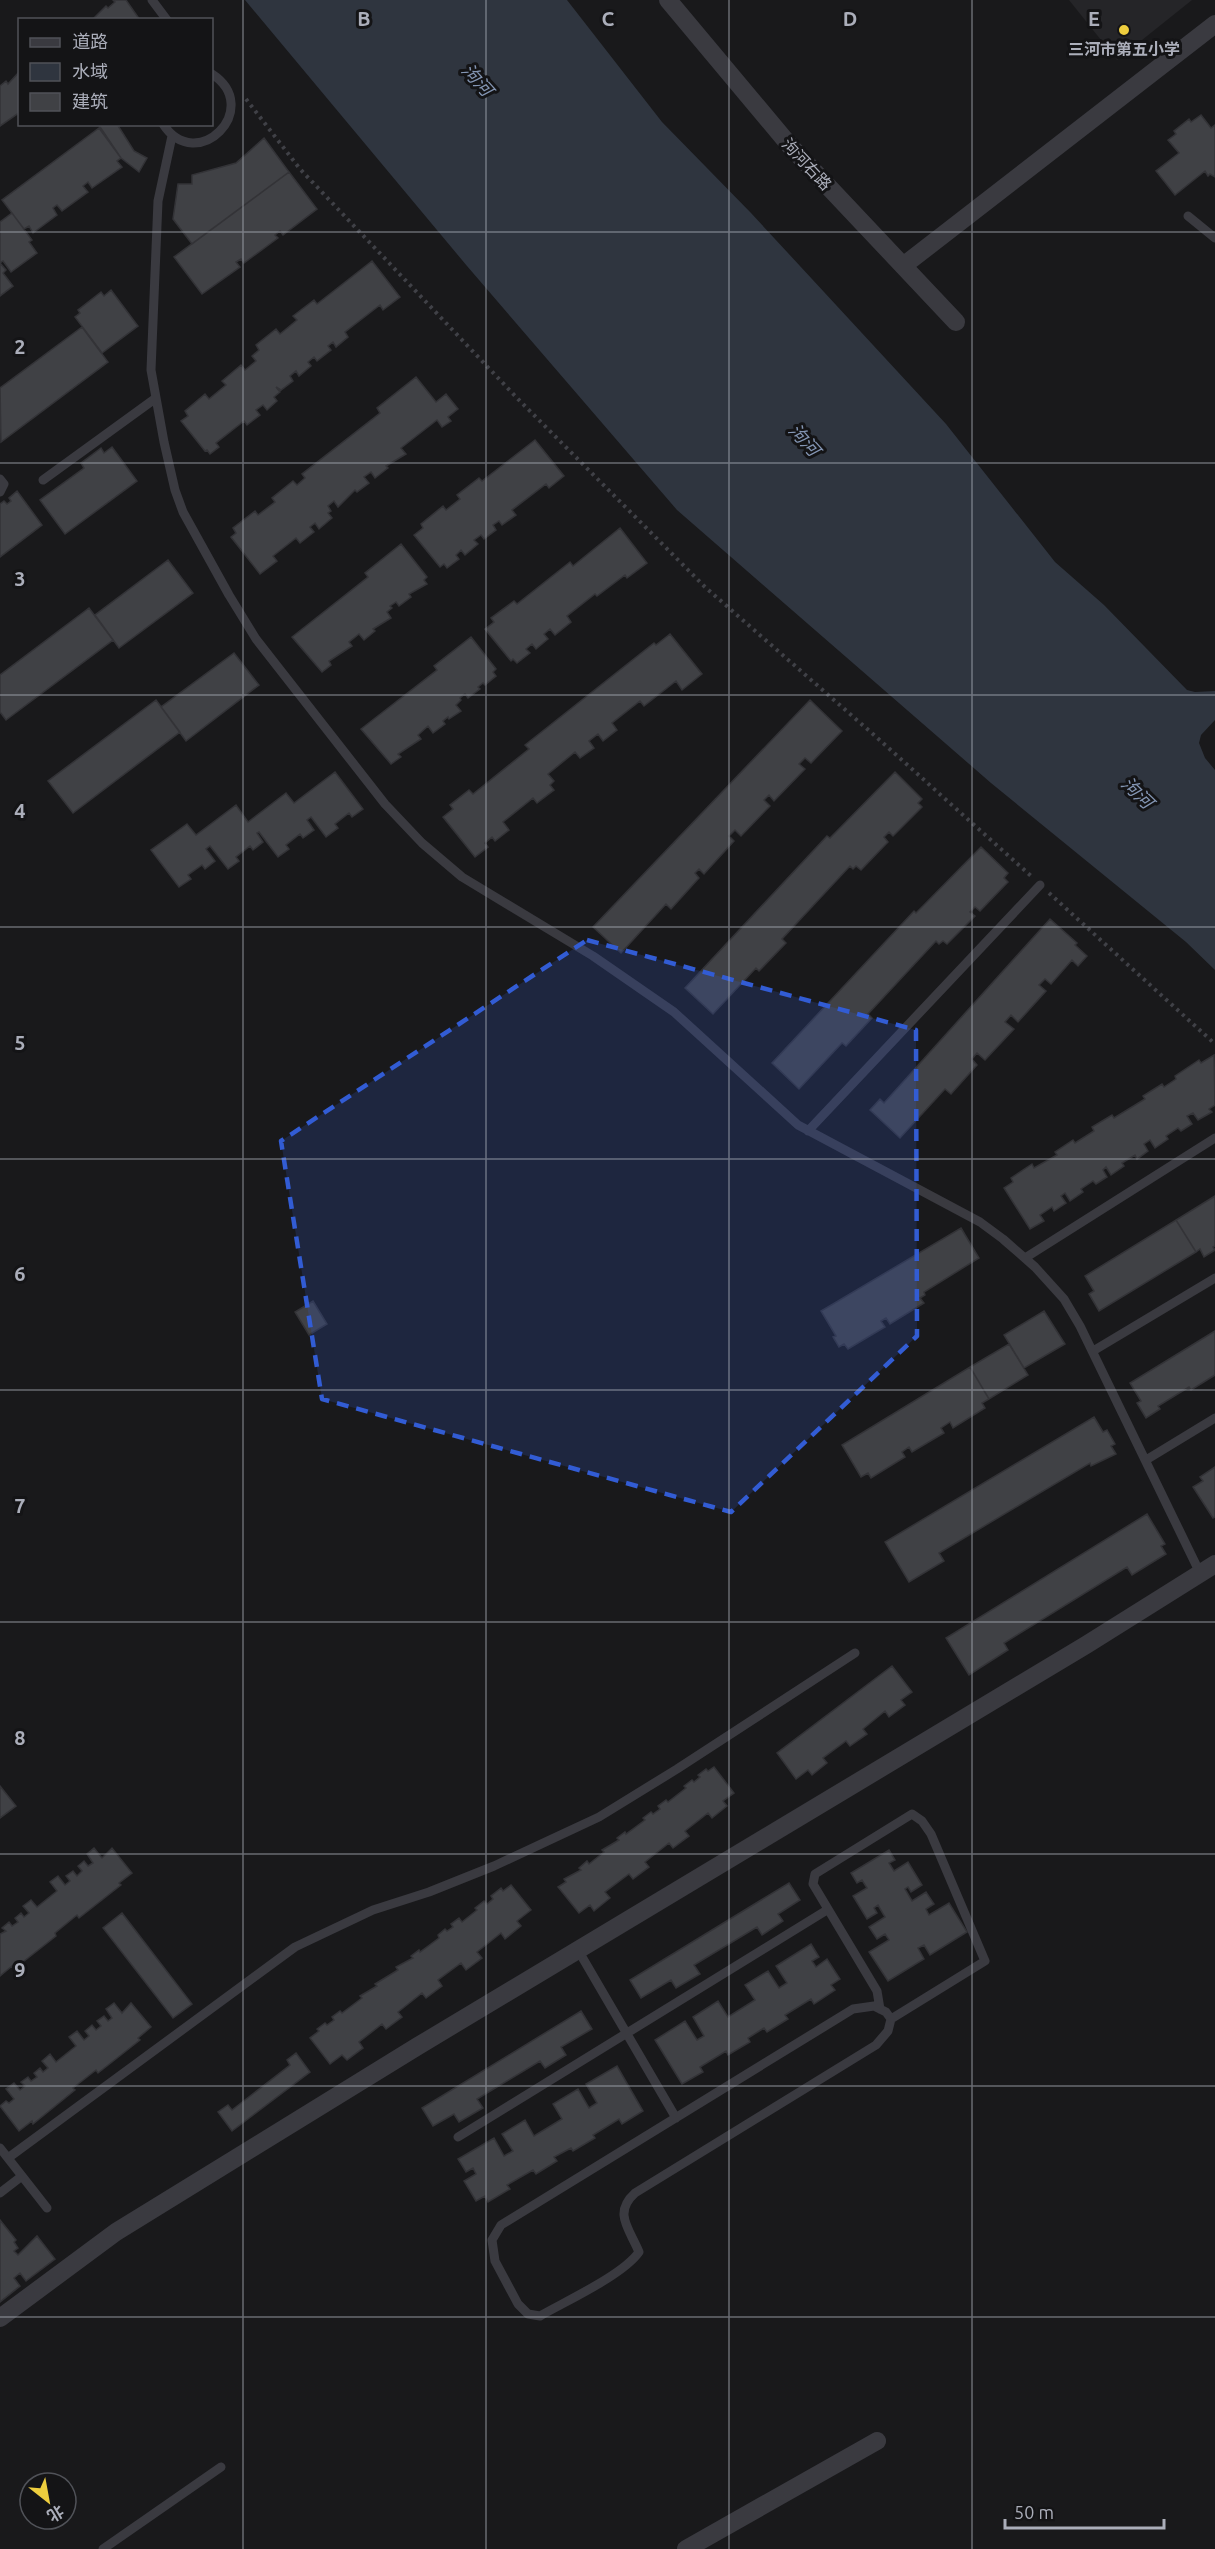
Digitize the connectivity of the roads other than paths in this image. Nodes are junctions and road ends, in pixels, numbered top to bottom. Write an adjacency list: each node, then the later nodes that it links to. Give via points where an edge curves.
1 (152, 0): 3 (lane)
2 (668, 0): 10 (street, 泃河右路, via 791,147)
3 (166, 18)
4 (1215, 24): 10 (street)
5 (213, 75): 7 (lane, via 222,83 231,104 221,131 195,143)
6 (164, 126): 7 (lane)
7 (172, 136): 12 (lane, via 158,201 151,370)
8 (1188, 216): 9 (lane)
9 (1215, 238)
10 (903, 266): 11 (street, 泃河右路)
11 (956, 322)
12 (156, 398): 14 (lane); 17 (lane, via 175,490 198,542 256,639 385,804 462,878 593,956 674,1012)
13 (0, 479): 15 (lane, via 4,484)
14 (43, 480)
15 (0, 492)
16 (1040, 885): 17 (lane)
17 (807, 1131): 19 (lane, via 980,1222)
18 (1215, 1138): 19 (lane)
19 (1025, 1258): 21 (lane, via 1064,1299)
20 (1215, 1278): 21 (lane)
21 (1093, 1351): 23 (lane)
22 (1215, 1418): 23 (lane)
23 (1146, 1460): 24 (lane)
24 (1207, 1568): 27 (street, via 1086,1645)
25 (855, 1653): 34 (lane, via 599,1817 494,1866 373,1910 295,1947)
26 (827, 1910): 28 (lane, via 877,1991); 29 (lane, via 813,1884 815,1874 912,1814 922,1821 986,1961); 30 (lane)
27 (578, 1950): 30 (lane); 38 (street, via 116,2232)
28 (880, 2009): 29 (lane); 31 (lane, via 853,2009)
29 (891, 2019): 31 (lane, via 888,2031 876,2044 635,2193 623,2208 639,2252 635,2257 540,2316 528,2314 518,2304 495,2260 492,2240 501,2225)
30 (626, 2033): 31 (lane); 32 (lane)
31 (676, 2118)
32 (458, 2137)
33 (0, 2148): 34 (lane)
34 (8, 2158): 35 (lane)
35 (22, 2176): 36 (lane); 37 (lane)
36 (0, 2193)
37 (47, 2208)
38 (0, 2318)
39 (877, 2441): 42 (street)
40 (221, 2467): 41 (lane)
41 (104, 2549)
42 (686, 2549)

